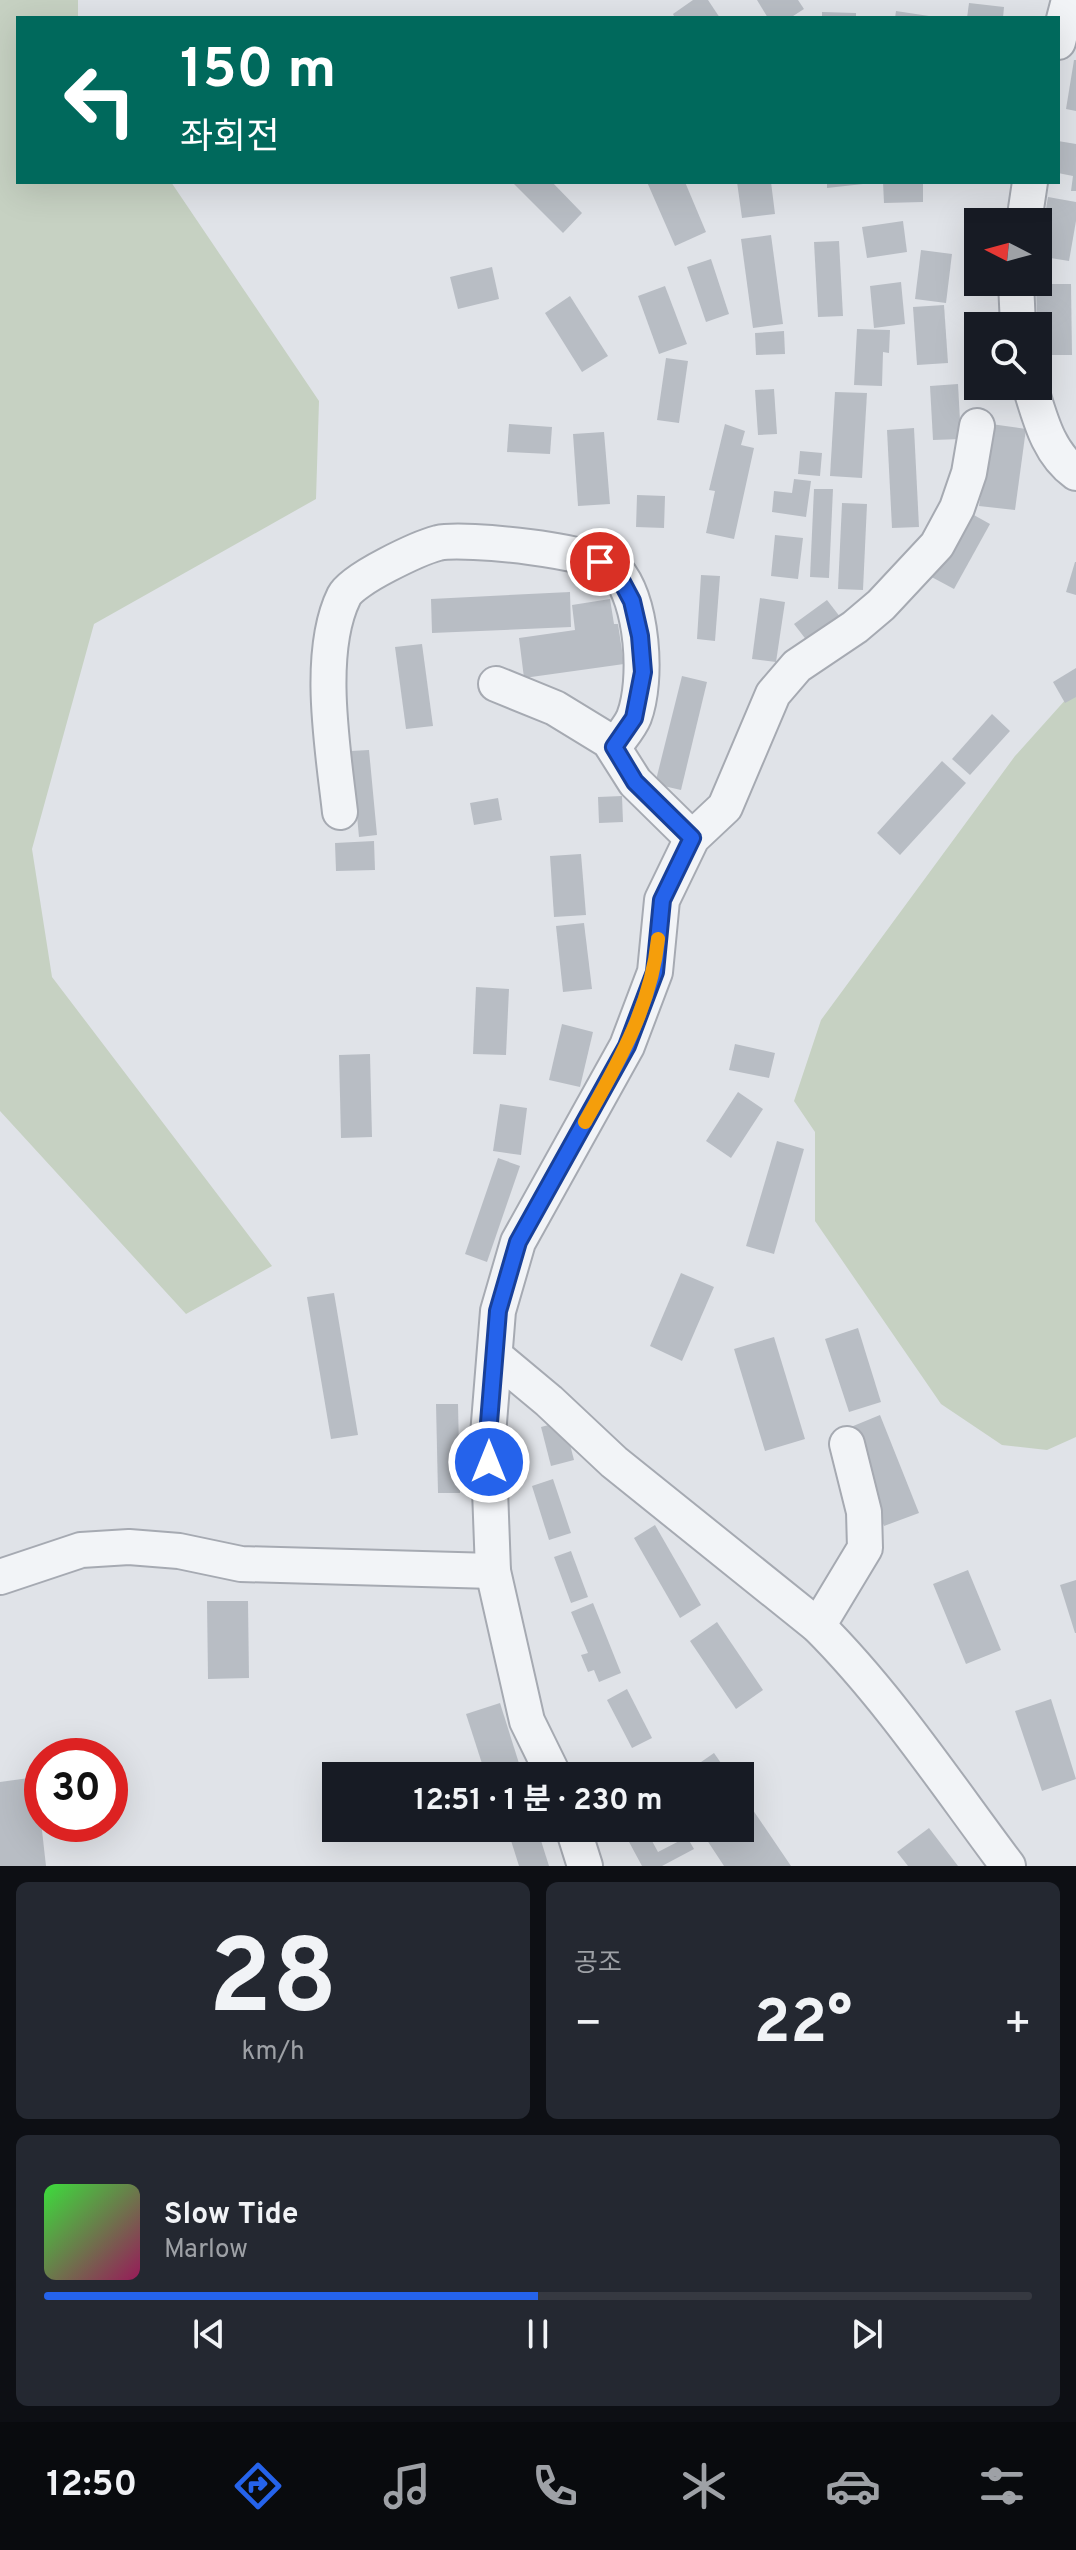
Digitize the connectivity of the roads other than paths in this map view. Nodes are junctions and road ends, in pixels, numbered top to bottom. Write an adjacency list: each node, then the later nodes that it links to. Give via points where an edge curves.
1 (1069, 0): 2 (street)
2 (1060, 34)
3 (1030, 184): 4 (street)
4 (1026, 208)
5 (1034, 400): 7 (street, via 1063,464)
6 (977, 426): 11 (street, via 969,473 937,545 881,605 789,675 768,705 725,807)
7 (1076, 473)
8 (496, 684): 9 (street, via 555,708)
9 (614, 747): 10 (street, via 634,718 643,672 632,601 615,569 584,555 527,546 440,543 380,567 345,593 330,645); 11 (street, via 635,782)
10 (340, 812)
11 (692, 838): 12 (street, via 662,900 655,972 627,1046 518,1242 498,1311)
12 (495, 1356): 14 (street, via 488,1435); 16 (street, via 614,1462)
13 (847, 1444): 16 (street, via 864,1512 865,1548)
14 (493, 1571): 15 (street, via 241,1564 129,1547 81,1550); 17 (street, via 527,1721)
15 (0, 1577)
16 (818, 1626): 20 (street, via 892,1711)
17 (547, 1762)
18 (577, 1842): 19 (street)
19 (585, 1866)
20 (1008, 1866)

